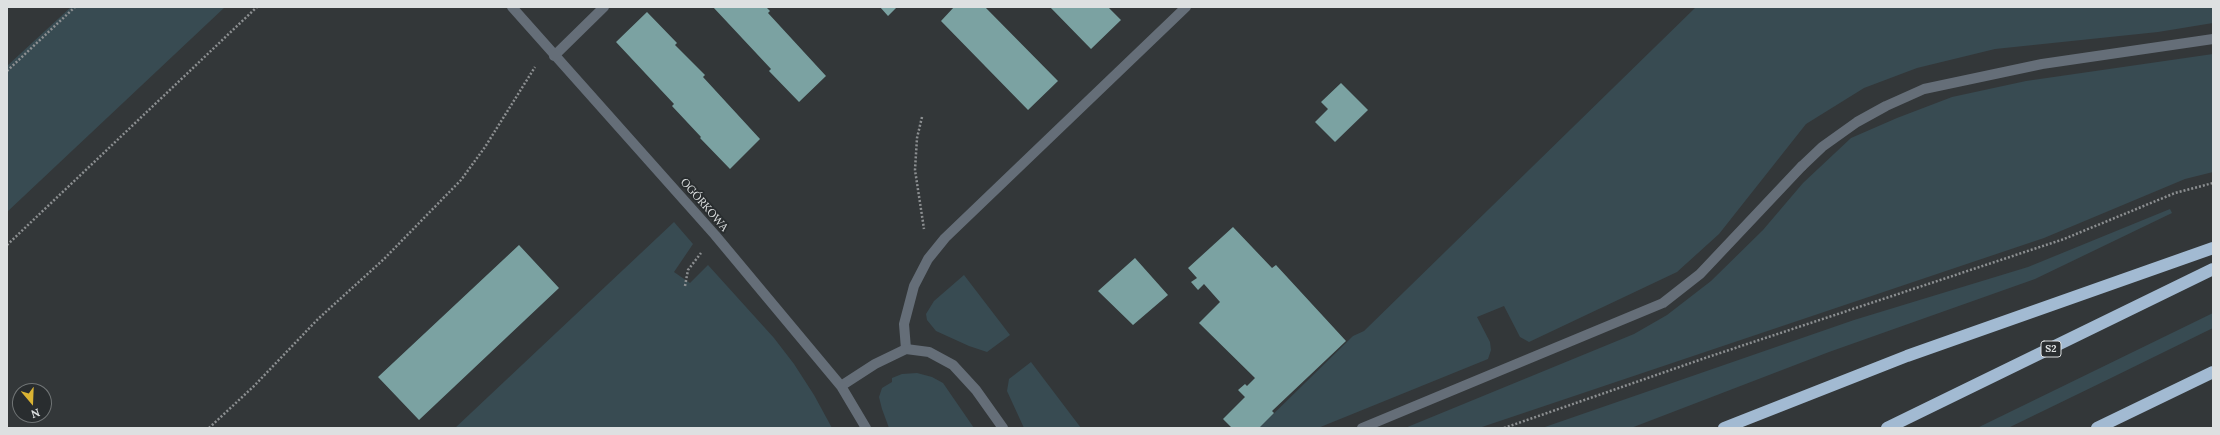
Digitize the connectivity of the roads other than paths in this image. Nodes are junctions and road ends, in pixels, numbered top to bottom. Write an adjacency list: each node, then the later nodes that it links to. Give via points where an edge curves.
1 (512, 7): 5 (street, OGÓRKOWA)
2 (604, 7): 5 (street)
3 (1186, 7): 8 (street, via 945,238 928,259 914,286 904,324)
4 (2213, 39): 14 (street, via 2042,64 1924,90 1886,106 1857,122 1822,147 1700,274 1663,303)
5 (550, 52): 10 (street, OGÓRKOWA, via 715,235)
6 (2213, 248): 15 (highway, via 1907,356)
7 (2213, 269): 16 (highway, S2)
8 (906, 349): 10 (street, via 875,364); 13 (street, via 929,352 953,365 976,390)
9 (2213, 372): 11 (highway)
10 (841, 386): 12 (street, OGÓRKOWA)
11 (2134, 410): 17 (highway); 18 (highway)
12 (866, 428)
13 (1003, 428)
14 (1362, 428)
15 (1724, 428)
16 (1887, 428)
17 (2096, 428)
18 (2109, 428)

